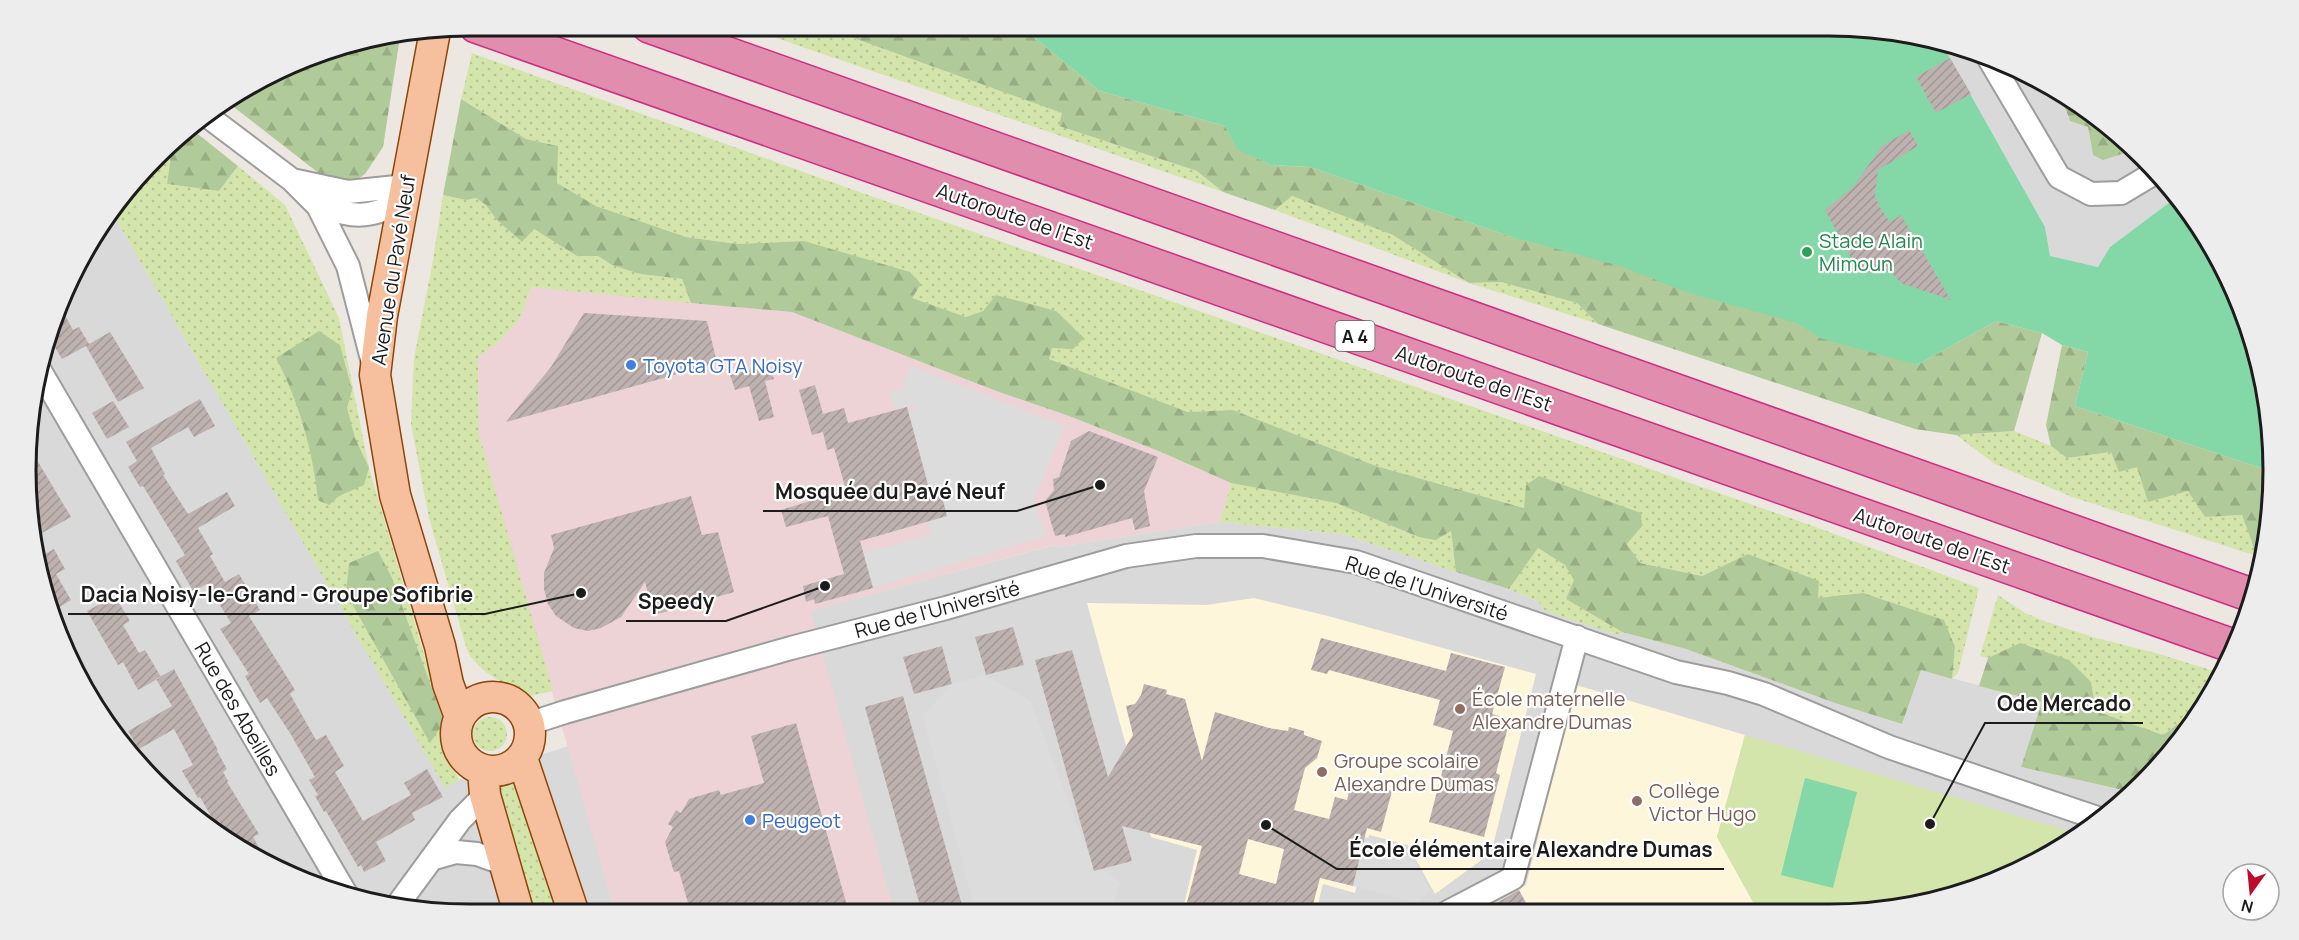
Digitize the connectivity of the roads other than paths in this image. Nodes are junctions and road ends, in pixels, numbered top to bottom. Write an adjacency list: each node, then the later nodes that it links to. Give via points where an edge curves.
1 (504, 36): 14 (highway, Autoroute de l’Est / A 4)
2 (677, 36): 12 (highway)
3 (434, 38): 8 (main road, Avenue du Pavé Neuf)
4 (1995, 69): 6 (street, via 2059,177 2091,194 2121,193)
5 (213, 121): 7 (street)
6 (2148, 177)
7 (292, 180): 8 (street, via 348,192); 9 (street)
8 (404, 195): 9 (street, via 370,215 353,216); 10 (main road, Avenue du Pavé Neuf)
9 (318, 206): 10 (street, via 348,267)
10 (375, 375): 15 (main road, Avenue du Pavé Neuf, via 395,495)
11 (45, 380): 24 (street, Rue des Abeilles)
12 (2245, 593)
13 (1577, 637): 18 (street, Rue de l'Université, via 1356,562 1263,546 1196,546 1126,556); 21 (street, Rue de l'Université, via 1676,672 1764,694 1890,747); 28 (street, via 1513,878)
14 (2226, 644)
15 (440, 646): 16 (main road, Avenue du Pavé Neuf); 17 (main road, Avenue du Pavé Neuf)
16 (488, 697): 17 (main road, via 470,705); 18 (main road, Avenue du Pavé Neuf, via 505,699 518,707)
17 (460, 717): 20 (main road, Avenue du Pavé Neuf, via 455,735 460,753)
18 (528, 724): 19 (main road, via 530,741)
19 (522, 758): 20 (main road); 27 (main road)
20 (484, 783): 22 (street); 23 (main road)
21 (2091, 816)
22 (431, 859): 23 (street, via 456,852 477,854); 25 (street)
23 (505, 864): 26 (main road)
24 (340, 884)
25 (402, 898)
26 (516, 904)
27 (571, 904)
28 (1463, 904)

